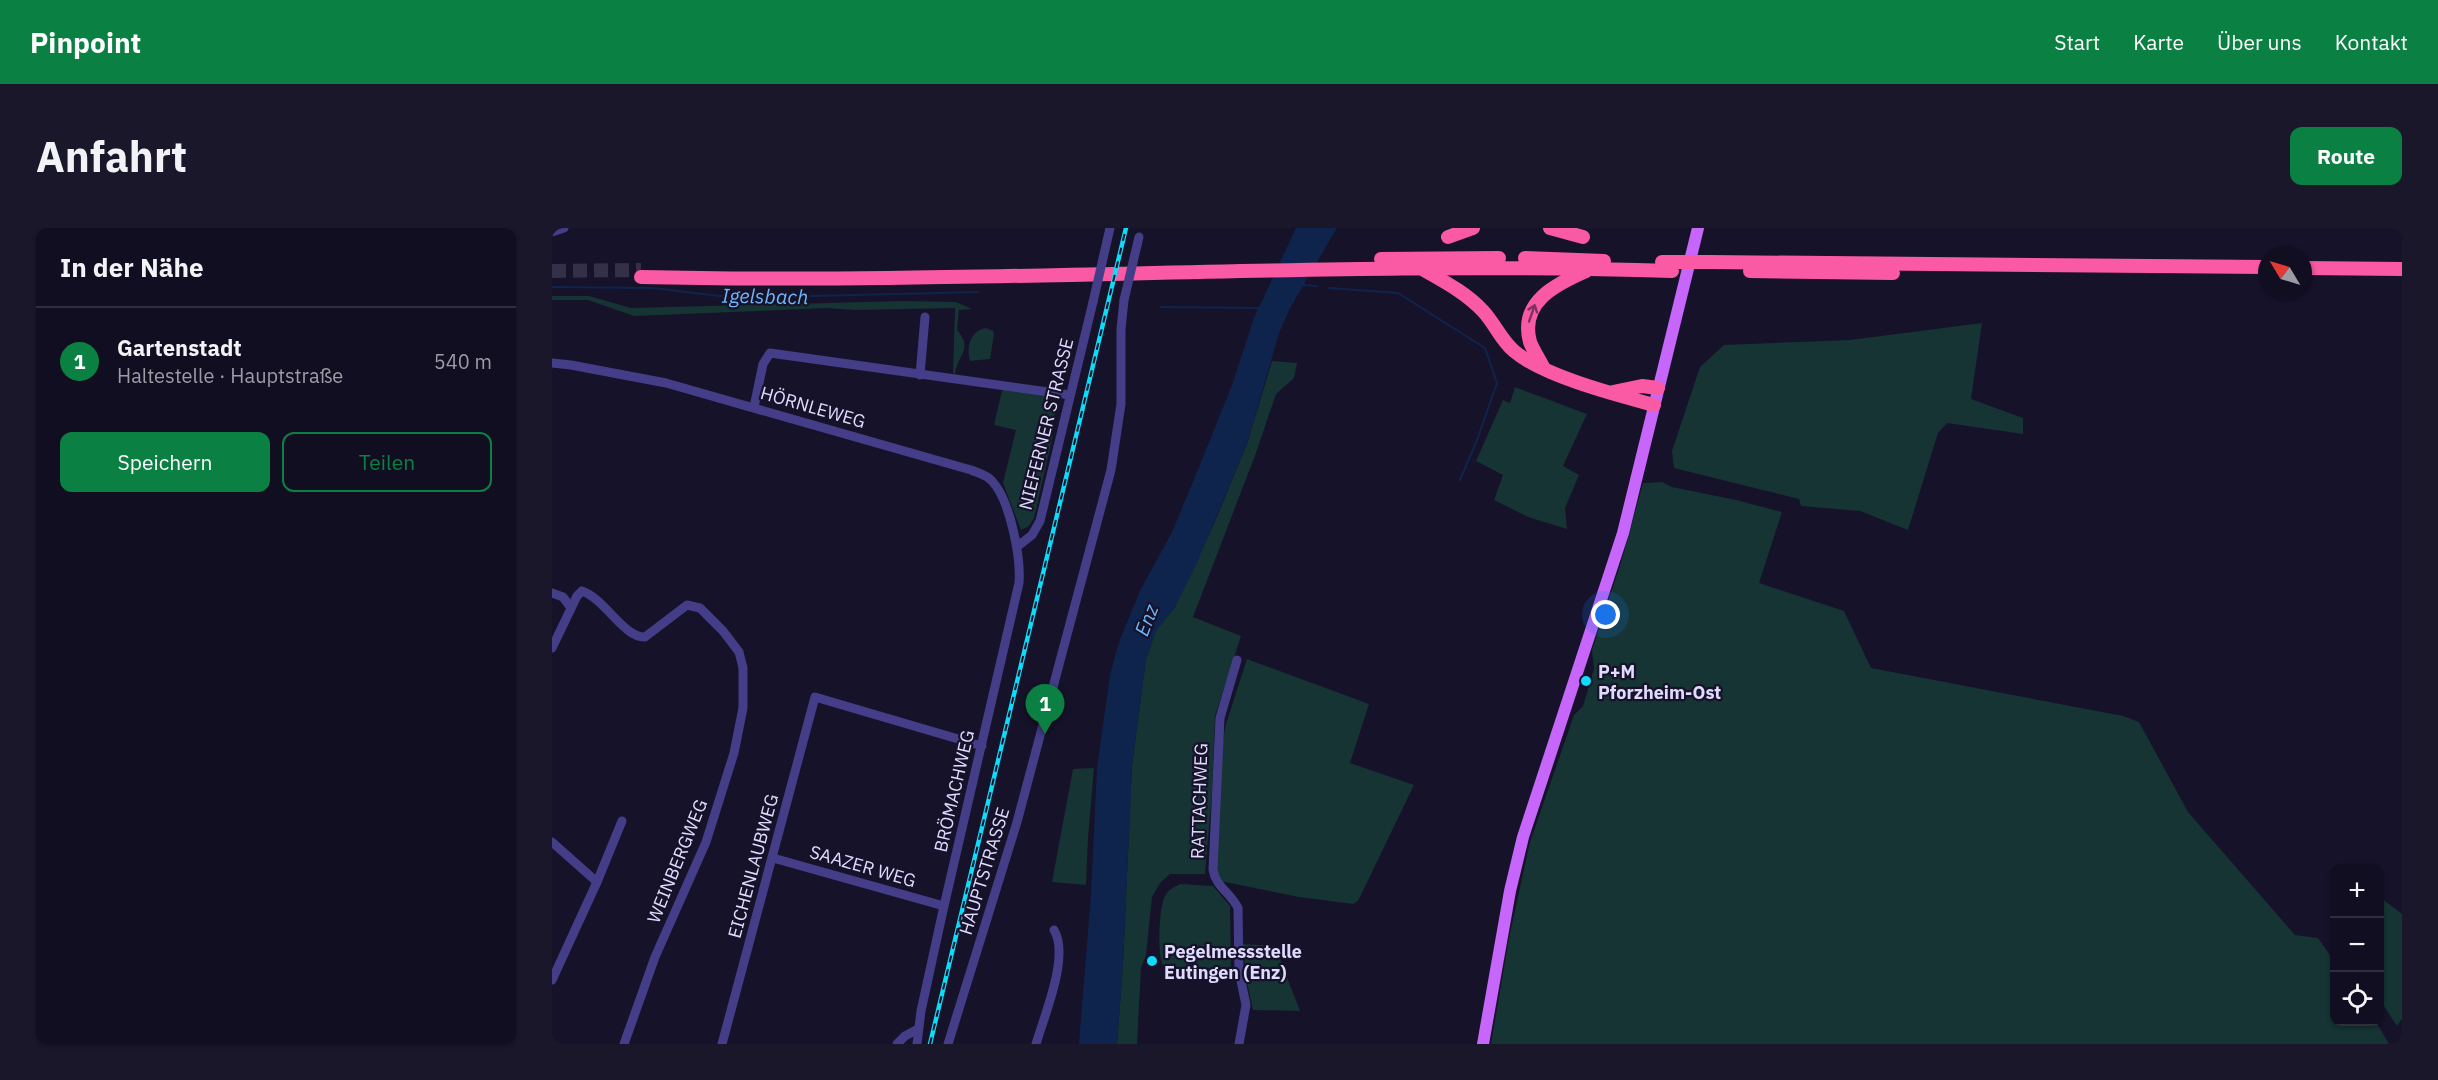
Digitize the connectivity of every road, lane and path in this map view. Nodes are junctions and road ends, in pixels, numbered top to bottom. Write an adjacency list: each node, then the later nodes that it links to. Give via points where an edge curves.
1 (564, 228): 6 (street)
2 (1110, 228): 28 (street, NIEFERNER STRASSE, bridge)
3 (1473, 228): 8 (highway)
4 (1550, 228): 9 (highway)
5 (1698, 228): 26 (main road)
6 (552, 232)
7 (1140, 232): 49 (street, HAUPTSTRASSE, bridge, via 1124,300 1122,391 1104,496 1001,878)
8 (1448, 237)
9 (1583, 237)
10 (1377, 263): 11 (highway, via 1564,258); 15 (highway); 18 (highway, via 914,278)
11 (1667, 267): 12 (highway, bridge); 16 (highway)
12 (1711, 267): 13 (highway); 19 (highway, via 1840,273)
13 (2258, 267)
14 (2312, 268): 17 (highway)
15 (1422, 269): 16 (highway); 24 (highway, via 1471,299 1513,350)
16 (1590, 269): 24 (highway, one-way to 16, via 1530,342 1531,310 1549,289)
17 (2402, 269)
18 (641, 274)
19 (2258, 275)
20 (2312, 275): 21 (highway)
21 (2402, 277)
22 (925, 317): 25 (street)
23 (552, 363): 30 (street, HÖRNLEWEG, via 666,383)
24 (1543, 368): 27 (highway)
25 (920, 375): 28 (street); 30 (street, via 770,352 763,364)
26 (1659, 383): 27 (highway); 29 (main road)
27 (1610, 393): 29 (highway)
28 (1070, 395): 31 (street, NIEFERNER STRASSE, via 1040,521 1032,535)
29 (1654, 405): 52 (main road, via 1617,554 1523,837)
30 (754, 407): 31 (street, HÖRNLEWEG, via 988,478 1003,501)
31 (1018, 546): 36 (street, BRÖMACHWEG, via 1017,598)
32 (552, 593): 33 (street, via 563,597)
33 (571, 608): 34 (street); 45 (street, WEINBERGWEG, via 582,591 590,593 638,638 645,637 687,605 700,608 739,652 744,668 738,735 706,842 656,957)
34 (552, 648)
35 (1237, 660): 51 (street, RATTACHWEG, via 1220,718 1213,870 1216,882 1238,908 1239,971 1246,1005)
36 (982, 746): 39 (street, EICHENLAUBWEG, via 815,697); 41 (street, BRÖMACHWEG)
37 (621, 821): 40 (street)
38 (552, 842): 40 (street)
39 (773, 858): 41 (street, SAAZER WEG); 46 (street, EICHENLAUBWEG)
40 (597, 882): 43 (street)
41 (944, 906): 44 (street, BRÖMACHWEG)
42 (1054, 930): 50 (street, via 1060,960)
43 (552, 980)
44 (918, 1029): 47 (street); 48 (street, BRÖMACHWEG)
45 (624, 1044)
46 (722, 1044)
47 (897, 1044)
48 (917, 1044)
49 (948, 1044)
50 (1036, 1044)
51 (1239, 1044)
52 (1483, 1044)

